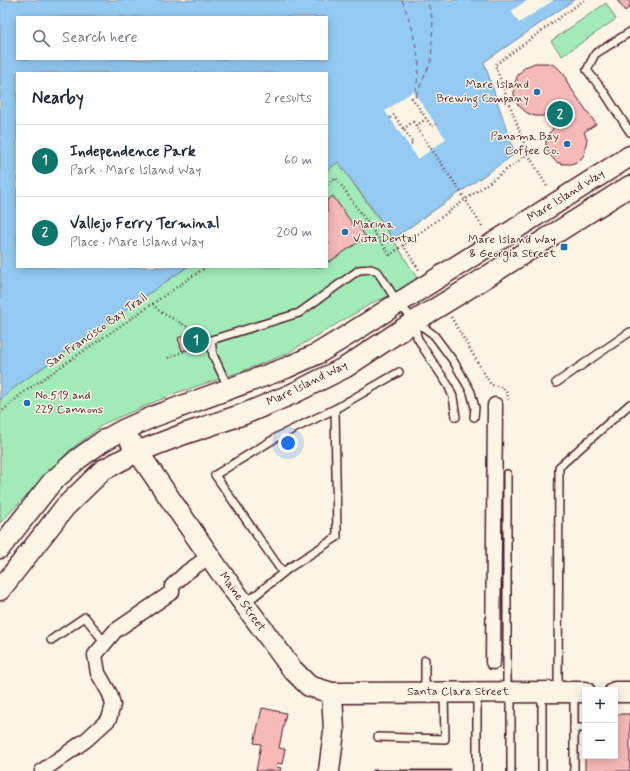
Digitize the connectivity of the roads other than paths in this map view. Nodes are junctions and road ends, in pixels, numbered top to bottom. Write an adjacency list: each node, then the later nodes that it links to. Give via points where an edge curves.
1 (630, 32): 2 (lane, via 595,54 587,70)
2 (630, 132)
3 (630, 156): 5 (main road, Mare Island Way)
4 (630, 186): 6 (main road, Mare Island Way)
5 (398, 303): 6 (lane); 10 (main road, Mare Island Way, via 317,354); 10 (lane, via 378,272 360,270 300,313 211,340 213,355)
6 (415, 321): 14 (lane, via 417,337 454,398); 15 (lane, via 434,335 454,362 471,392 475,408); 17 (main road, Mare Island Way, via 346,366 292,394)
7 (630, 332): 9 (lane)
8 (399, 372): 13 (lane)
9 (556, 383)
10 (229, 389): 16 (main road, Mare Island Way)
11 (501, 404): 27 (street)
12 (630, 404): 32 (lane, via 559,467)
13 (334, 409): 21 (lane, via 337,537); 21 (lane, via 279,436 215,475)
14 (456, 417)
15 (474, 418)
16 (123, 430): 17 (main road, Maine Street); 19 (main road, Mare Island Way, via 78,459 52,482)
17 (137, 452): 20 (main road, Maine Street); 22 (main road, Mare Island Way, via 103,470 65,507)
18 (507, 474): 31 (lane)
19 (0, 548)
20 (210, 556): 23 (main road, Maine Street); 25 (street, via 172,586 172,592 116,631)
21 (283, 573): 23 (lane)
22 (0, 590)
23 (244, 604): 35 (main road, Maine Street, via 292,669 309,686)
24 (52, 640): 25 (lane, via 85,617)
25 (105, 643): 39 (street, via 96,655 98,673 113,705 109,719 86,740)
26 (425, 660): 28 (lane)
27 (493, 662)
28 (425, 692): 29 (main road, Santa Clara Street); 35 (main road, Santa Clara Street)
29 (444, 692): 30 (main road, Santa Clara Street); 38 (lane, via 445,739)
30 (477, 692): 31 (main road, Santa Clara Street); 41 (lane)
31 (509, 692): 32 (main road, Santa Clara Street); 42 (lane)
32 (565, 692): 36 (lane); 43 (lane)
33 (618, 692): 34 (main road)
34 (630, 692)
35 (332, 693): 40 (main road, via 334,731)
36 (574, 728): 37 (lane); 44 (lane)
37 (582, 728)
38 (378, 737)
39 (42, 771)
40 (329, 771)
41 (478, 771)
42 (511, 771)
43 (542, 771)
44 (574, 771)

